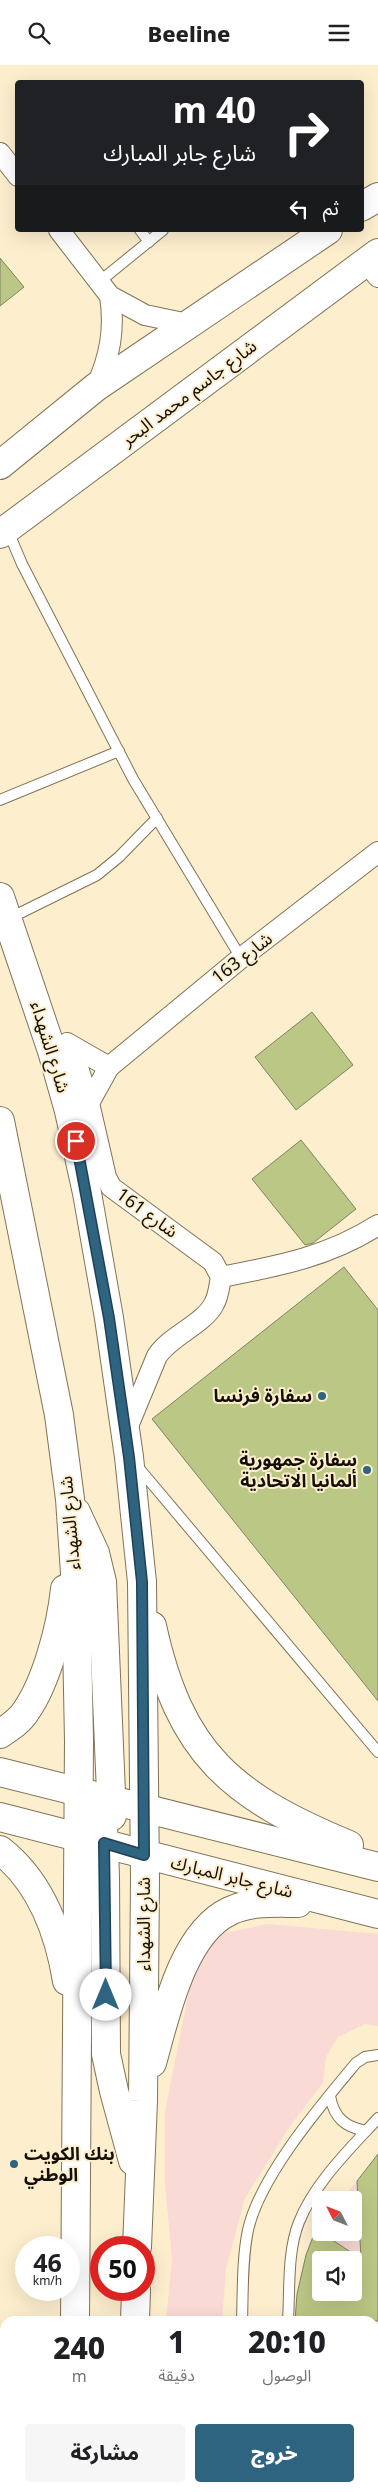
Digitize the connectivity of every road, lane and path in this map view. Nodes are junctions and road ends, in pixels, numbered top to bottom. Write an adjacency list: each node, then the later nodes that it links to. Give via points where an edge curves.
1 (0, 153): 2 (street)
2 (15, 172)
3 (378, 197): 4 (main road)
4 (364, 205)
5 (61, 232): 11 (street)
6 (142, 232): 9 (lane)
7 (161, 232): 9 (lane)
8 (325, 232): 12 (main road)
9 (149, 242): 11 (lane)
10 (374, 264): 16 (main road, شارع جاسم محمد البحر)
11 (104, 289): 12 (street, via 145,315); 13 (street, via 113,332 104,370)
12 (188, 324): 13 (main road)
13 (96, 387): 14 (main road)
14 (11, 451): 15 (main road)
15 (0, 465)
16 (4, 531): 17 (lane)
17 (119, 751): 18 (lane); 19 (lane)
18 (0, 800)
19 (157, 818): 21 (lane, via 120,857 97,875); 22 (lane)
20 (376, 859): 22 (street, شارع 163)
21 (4, 908): 23 (main road, شارع الشهداء)
22 (240, 958): 25 (street, شارع 163)
23 (42, 1020): 24 (street); 30 (main road, شارع الشهداء, via 69,1111 88,1199)
24 (72, 1047): 25 (street); 26 (street, شارع 161)
25 (109, 1067): 26 (street, شارع 163)
26 (89, 1103): 29 (street, شارع 161, via 106,1177 112,1187 213,1262)
27 (1, 1133): 31 (main road, شارع الشهداء, via 59,1415)
28 (378, 1225): 29 (street, via 331,1250 293,1263)
29 (221, 1277): 30 (street, via 214,1305 164,1345 157,1357)
30 (127, 1445): 33 (main road, شارع الشهداء); 35 (lane)
31 (70, 1499): 32 (main road, شارع الشهداء); 38 (main road, via 92,1545 102,1582)
32 (72, 1528): 34 (main road, via 60,1617 41,1682 26,1712); 37 (main road, شارع الشهداء, via 79,1665)
33 (142, 1582): 39 (main road, شارع الشهداء); 44 (main road, via 154,1638 177,1708 212,1762 237,1785 275,1811)
34 (0, 1734)
35 (378, 1752)
36 (0, 1772): 37 (main road)
37 (78, 1792): 38 (main road); 41 (main road, via 90,1799 100,1812)
38 (110, 1799): 39 (main road); 43 (main road, via 117,1834 127,1846)
39 (144, 1807): 43 (main road, شارع الشهداء); 45 (main road)
40 (0, 1817): 41 (main road, شارع جابر المبارك)
41 (91, 1840): 43 (main road, شارع جابر المبارك); 49 (main road); 54 (main road, via 106,2054)
42 (0, 1850): 49 (main road, via 30,1880 51,1922 65,1967)
43 (144, 1855): 46 (main road, شارع جابر المبارك); 51 (main road, شارع الشهداء)
44 (378, 1858)
45 (378, 1867)
46 (336, 1903): 47 (main road, شارع جابر المبارك); 51 (main road, via 250,1905 230,1910 208,1927 193,1947 180,1976)
47 (378, 1914)
48 (378, 2055): 50 (lane, via 356,2063)
49 (78, 2065): 57 (main road)
50 (330, 2097): 53 (lane, via 333,2110 341,2121 352,2129); 59 (lane, via 288,2150 254,2209 244,2259)
51 (143, 2101): 54 (main road, شارع الشهداء)
52 (378, 2118): 53 (lane)
53 (366, 2131): 60 (lane, via 319,2186 298,2223)
54 (140, 2185): 55 (main road, شارع الشهداء)
55 (138, 2236)
56 (135, 2301): 58 (main road)
57 (75, 2316)
58 (134, 2316)
59 (242, 2316)
60 (288, 2316)

